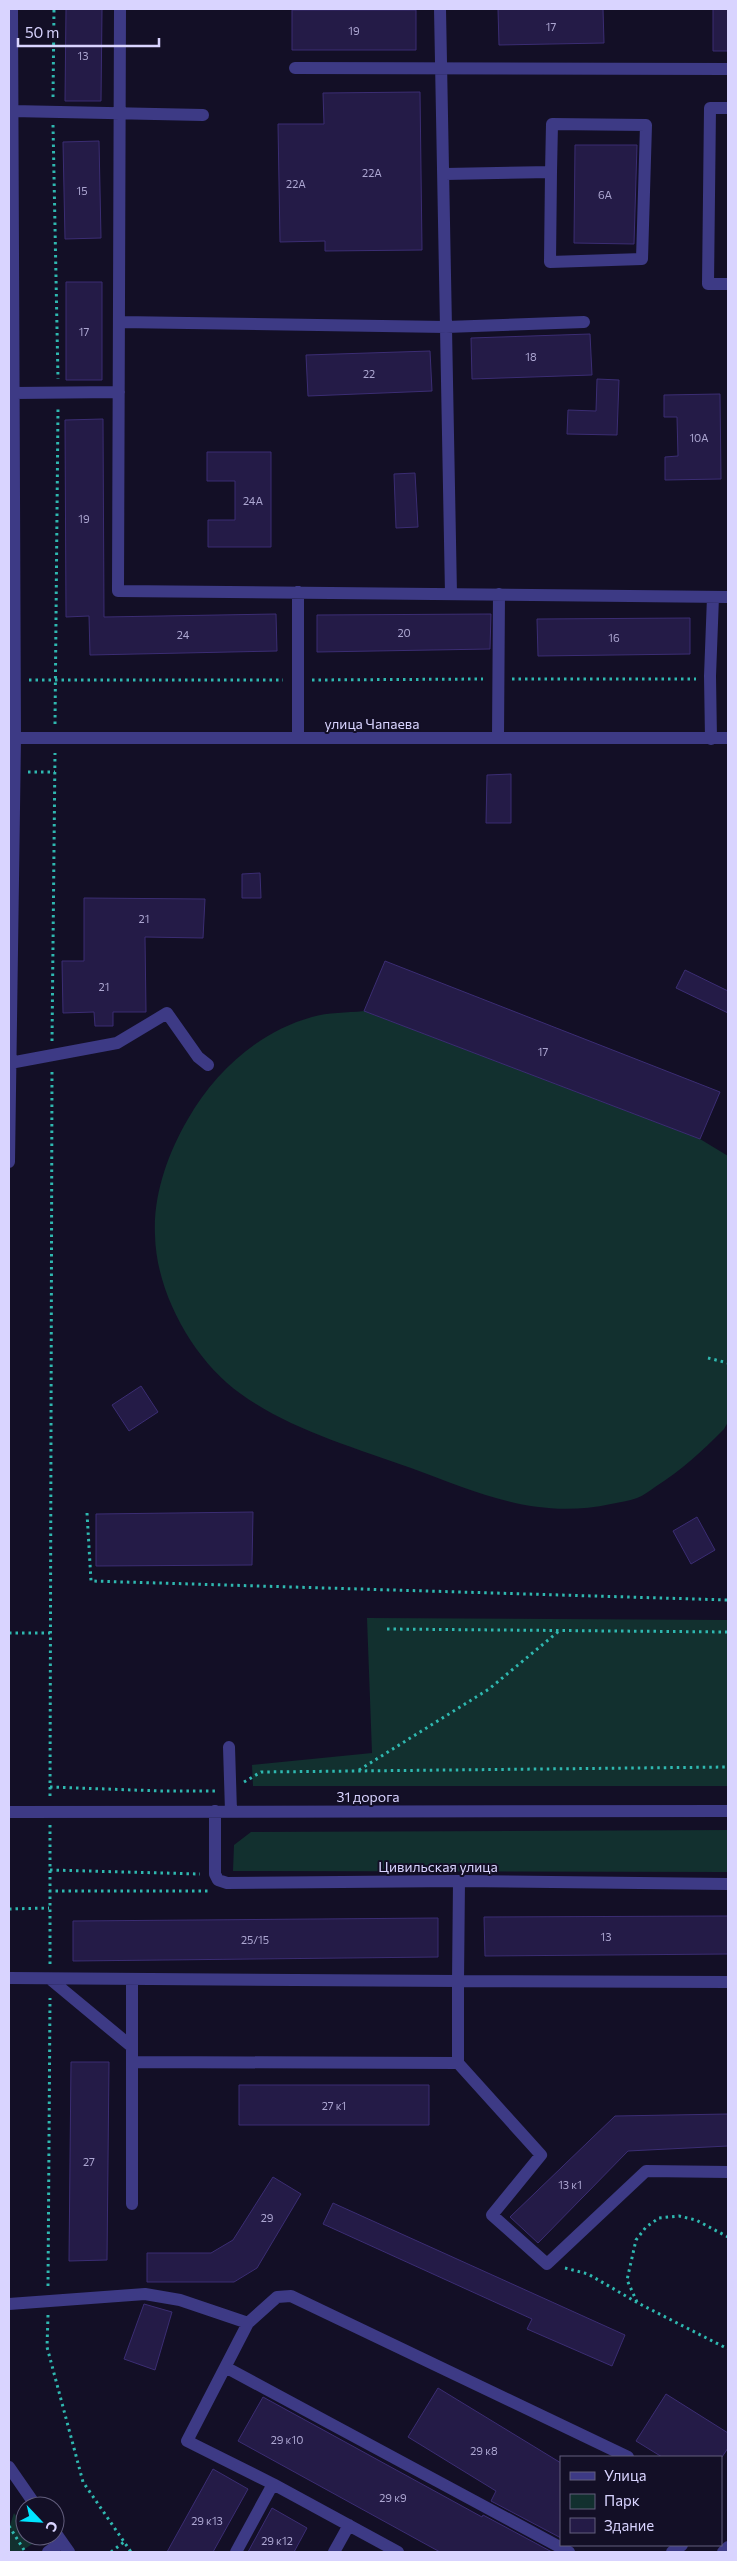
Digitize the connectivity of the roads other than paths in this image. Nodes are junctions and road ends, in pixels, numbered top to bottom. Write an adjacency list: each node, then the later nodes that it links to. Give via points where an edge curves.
1 (12, 9): 8 (street)
2 (120, 9): 9 (street)
3 (440, 9): 5 (street)
4 (295, 68): 5 (street)
5 (443, 69): 6 (street); 12 (street)
6 (728, 69)
7 (728, 108): 13 (street, via 710,108 708,284)
8 (12, 111): 9 (street); 18 (street)
9 (120, 112): 10 (street); 14 (street)
10 (202, 115)
11 (551, 172): 11 (street, via 550,262 642,259 646,125 552,124); 12 (street)
12 (445, 174): 16 (street)
13 (728, 284)
14 (120, 322): 16 (street); 17 (street)
15 (584, 322): 16 (street)
16 (446, 327): 20 (street)
17 (120, 392): 18 (street); 19 (street, via 118,591)
18 (14, 393): 24 (street)
19 (298, 592): 20 (street); 27 (street)
20 (451, 594): 21 (street)
21 (498, 594): 22 (street); 25 (street)
22 (713, 597): 23 (street); 29 (street)
23 (728, 597)
24 (12, 708): 26 (street)
25 (498, 737): 27 (street, улица Чапаева); 29 (street, улица Чапаева)
26 (15, 738): 27 (street, улица Чапаева); 30 (street)
27 (298, 738)
28 (728, 738): 29 (street, улица Чапаева)
29 (711, 739)
30 (10, 999): 31 (street)
31 (10, 1063): 32 (street, via 117,1044 167,1013 198,1057); 33 (street)
32 (208, 1065)
33 (9, 1147): 34 (street)
34 (9, 1162)
35 (229, 1747): 36 (street)
36 (231, 1811): 37 (street, 31 дорога); 39 (street, 31 дорога)
37 (728, 1811)
38 (9, 1812): 39 (street, 31 дорога)
39 (215, 1812): 40 (street, Цивильская улица, via 215,1874 218,1880)
40 (458, 1881): 41 (street, Цивильская улица); 45 (street)
41 (728, 1884)
42 (9, 1978): 43 (street)
43 (50, 1979): 44 (street); 47 (street)
44 (132, 1979): 45 (street); 47 (street)
45 (458, 1982): 46 (street); 49 (street)
46 (728, 1982)
47 (132, 2048): 48 (street)
48 (132, 2062): 49 (street); 51 (street)
49 (458, 2063): 50 (street, via 541,2156 492,2215 547,2264 646,2171)
50 (728, 2172)
51 (132, 2204)
52 (9, 2304): 53 (street, via 145,2294 180,2300)
53 (248, 2323): 54 (street); 55 (street, via 277,2297 291,2296)
54 (227, 2368): 57 (street, via 188,2440); 64 (street)
55 (626, 2456)
56 (9, 2467): 58 (street)
57 (273, 2484): 59 (street); 61 (street)
58 (29, 2496)
59 (349, 2525): 62 (street); 63 (street)
60 (728, 2547): 65 (street)
61 (236, 2552)
62 (334, 2552)
63 (398, 2552)
64 (569, 2552)
65 (723, 2552)

